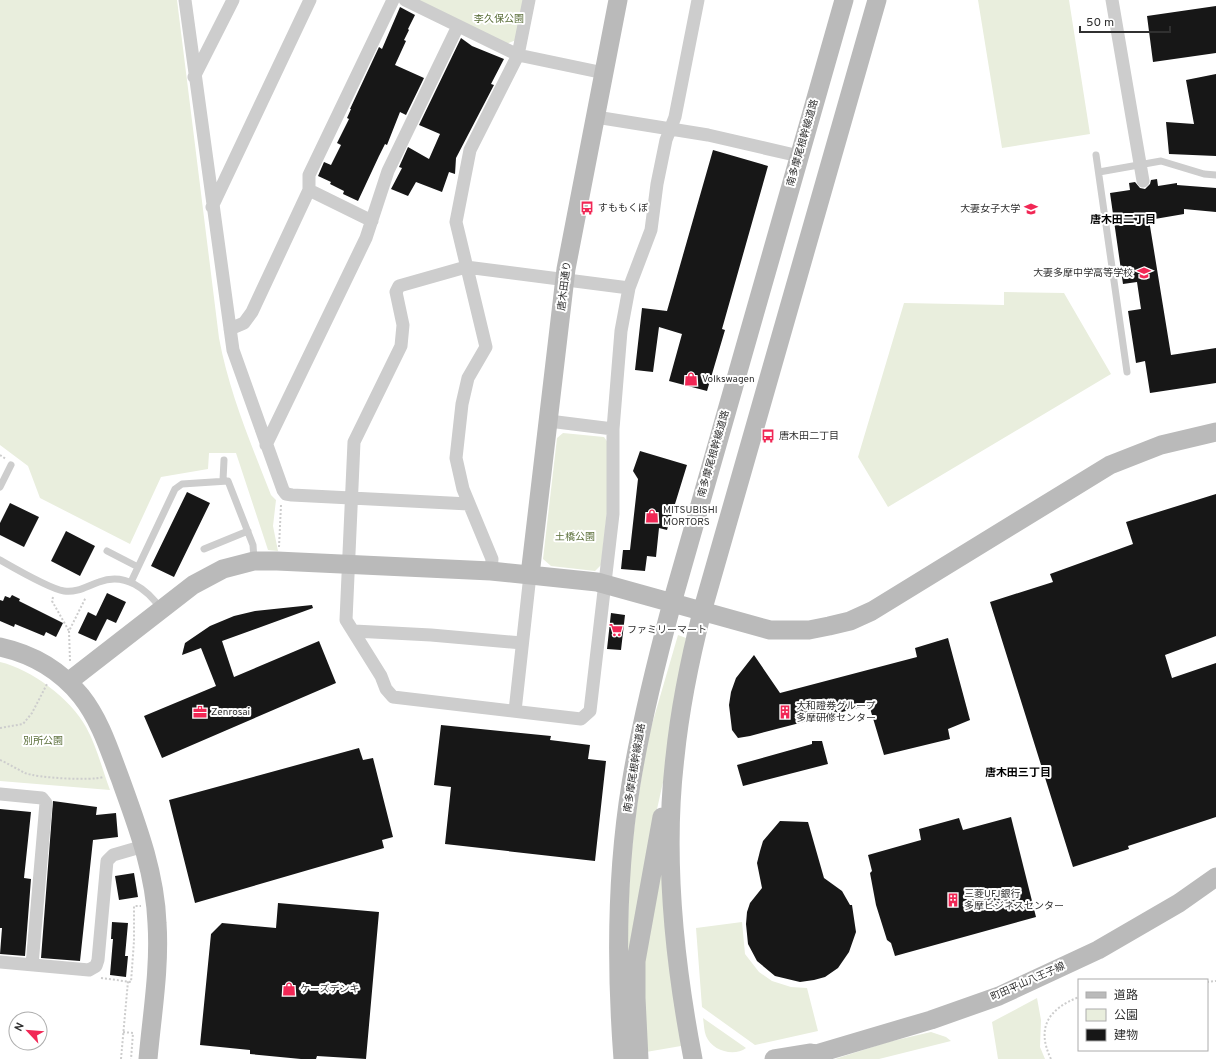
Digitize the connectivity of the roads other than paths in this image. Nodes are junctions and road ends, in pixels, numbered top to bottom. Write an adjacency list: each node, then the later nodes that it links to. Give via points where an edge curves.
1 (185, 0): 15 (street)
2 (233, 0): 15 (street)
3 (310, 0): 25 (street)
4 (394, 0): 24 (street, via 309,175)
5 (405, 0): 12 (street)
6 (529, 0): 13 (street)
7 (618, 0): 14 (main road, 唐木田通り)
8 (698, 0): 17 (street)
9 (844, 0): 18 (main road, 南多摩尾根幹線道路)
10 (877, 0): 55 (main road)
11 (1112, 0): 20 (street)
12 (458, 26): 13 (street); 26 (street, via 388,171)
13 (518, 55): 14 (street); 27 (street, via 470,150 456,222)
14 (604, 73): 16 (main road, 唐木田通り)
15 (194, 76): 25 (street)
16 (596, 118): 17 (street); 28 (main road, 唐木田通り)
17 (671, 130): 18 (street, via 708,135); 29 (street, via 666,140 657,184 651,230)
18 (799, 156): 53 (main road, 南多摩尾根幹線道路)
19 (1096, 156): 21 (lane)
20 (1140, 164): 21 (lane); 22 (lane, via 1161,162); 23 (street)
21 (1099, 172): 31 (lane)
22 (1216, 176)
23 (1143, 181)
24 (309, 190): 26 (street); 30 (street, via 252,312 244,323)
25 (212, 207): 30 (street)
26 (372, 220): 35 (street, via 366,238)
27 (466, 267): 28 (street); 40 (street, via 399,286 396,292 403,325 401,346 354,442); 41 (street, via 486,347 468,378 462,404 456,458)
28 (565, 280): 29 (street); 32 (main road, 唐木田通り)
29 (629, 288): 33 (street, via 621,331)
30 (230, 328): 35 (street, via 233,350)
31 (1127, 372)
32 (549, 421): 33 (street); 50 (main road, 唐木田通り)
33 (613, 429): 52 (street, via 613,514)
34 (1216, 432): 55 (main road, via 1161,445 1110,465 872,611 850,621 809,630 770,630)
35 (266, 444): 40 (street, via 286,494)
36 (224, 460): 38 (lane)
37 (11, 464): 39 (lane)
38 (223, 480): 42 (lane, via 228,481); 48 (lane, via 178,485)
39 (0, 487)
40 (352, 499): 41 (street); 47 (street)
41 (469, 504): 49 (street, via 492,559)
42 (248, 531): 43 (lane); 46 (lane, via 253,545)
43 (204, 549)
44 (107, 551): 48 (lane)
45 (0, 560): 51 (lane, via 64,591 82,589 107,580)
46 (254, 562): 47 (main road); 54 (main road, via 216,572 193,585)
47 (349, 564): 49 (main road); 56 (street, via 346,620)
48 (138, 567): 51 (lane)
49 (491, 571): 50 (main road)
50 (530, 574): 52 (main road); 57 (street)
51 (131, 582): 54 (lane, via 149,592)
52 (604, 584): 53 (main road); 60 (street, via 590,711 581,719)
53 (672, 603): 55 (main road); 69 (main road, 南多摩尾根幹線道路, via 640,733 625,837 618,927)
54 (161, 609): 59 (main road)
55 (702, 612): 61 (main road)
56 (354, 631): 57 (street); 60 (street, via 393,697)
57 (522, 643): 60 (street)
58 (0, 647): 59 (main road, via 41,662 56,672)
59 (58, 681): 63 (main road, via 87,705 105,738)
60 (515, 711)
61 (674, 759): 70 (main road, via 636,961); 71 (main road, via 672,891 680,972)
62 (0, 794): 66 (street, via 42,798 46,803)
63 (144, 846): 66 (street, via 113,855 107,861 96,966 89,970); 68 (main road, via 158,923 158,953)
64 (1216, 877): 67 (main road, 町田平山八王子線, via 1179,903 1098,950 999,996 931,1020)
65 (0, 962): 66 (street)
66 (32, 965)
67 (824, 1051): 72 (main road, 町田平山八王子線); 73 (main road); 74 (main road, 町田平山八王子線)
68 (148, 1059)
69 (623, 1059)
70 (639, 1059)
71 (693, 1059)
72 (774, 1059)
73 (791, 1059)
74 (799, 1059)

